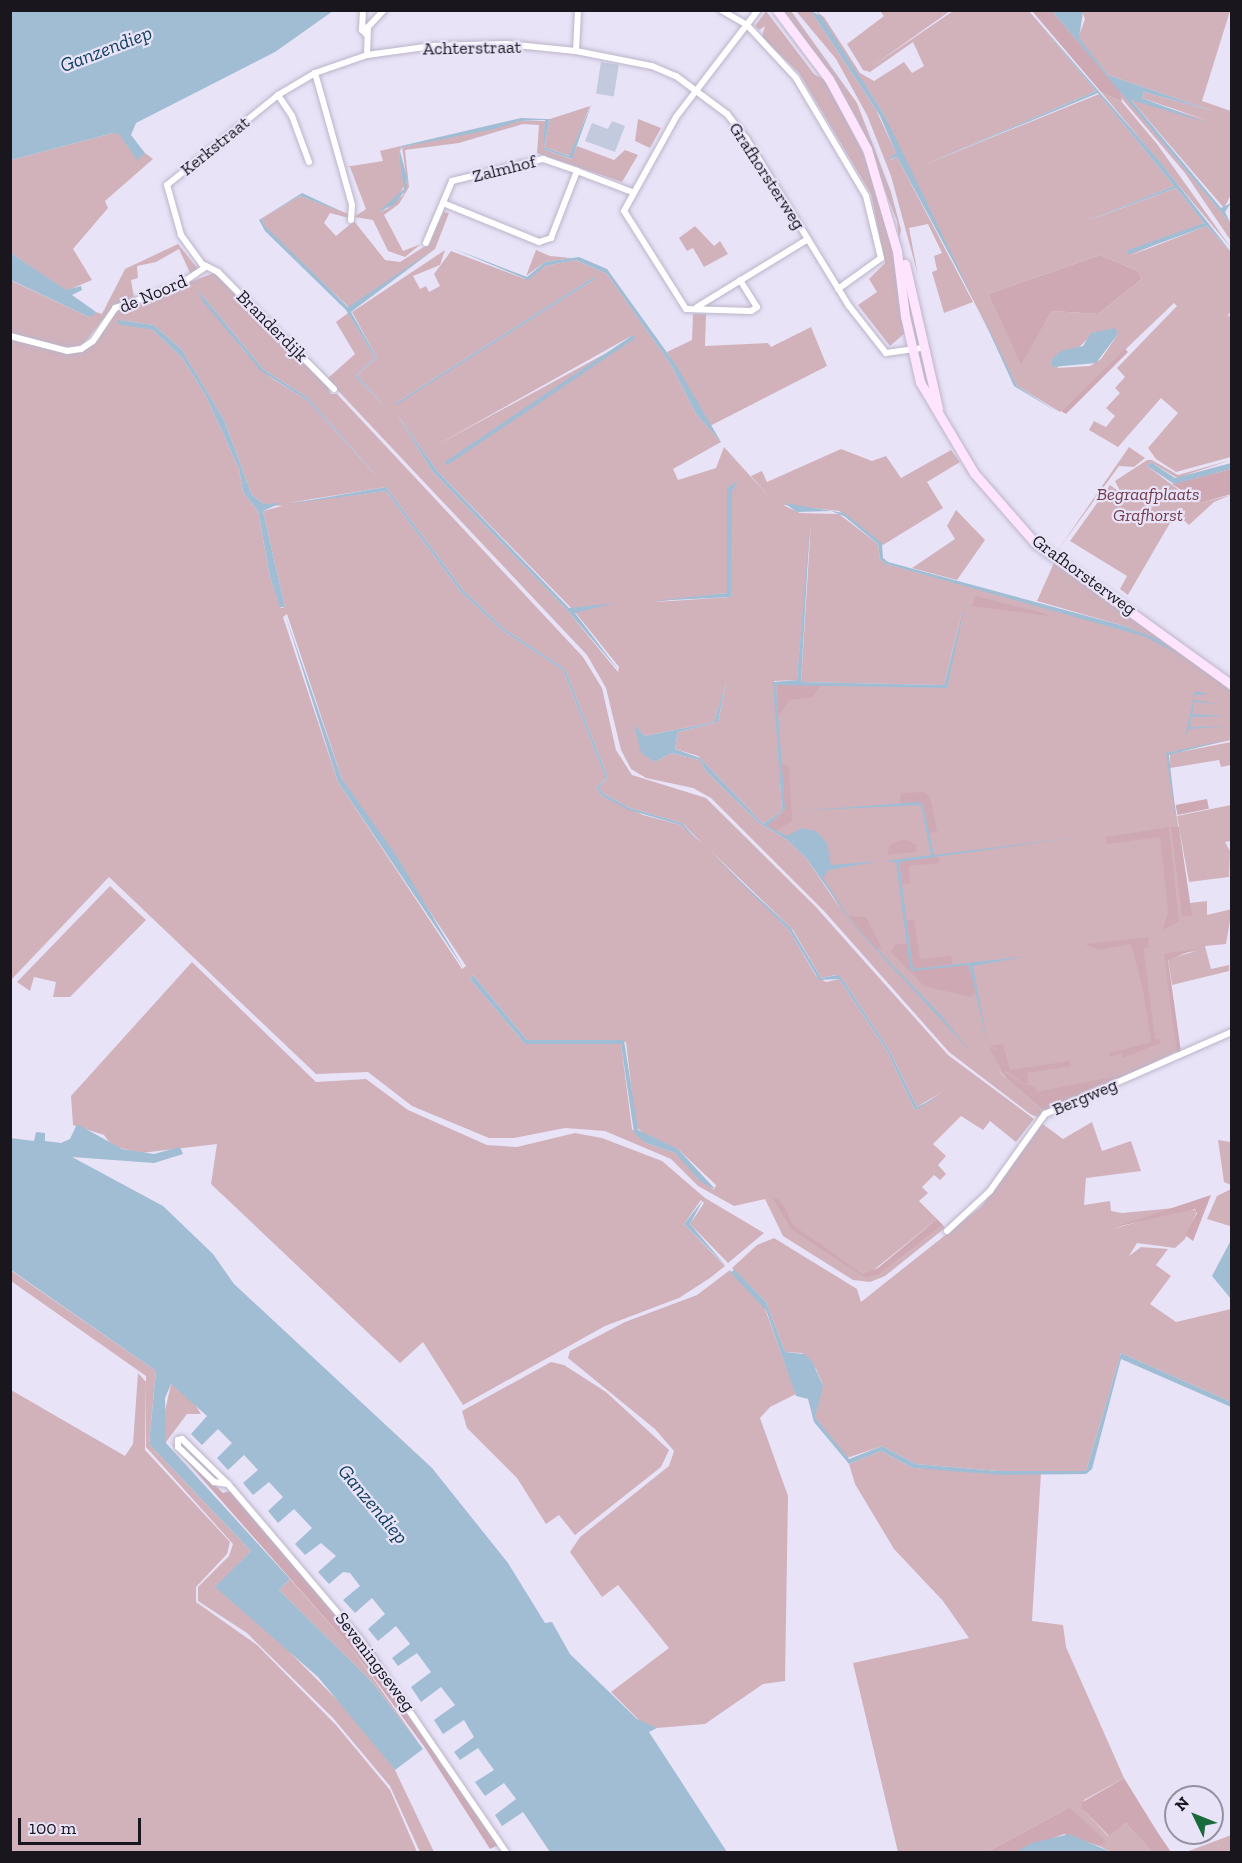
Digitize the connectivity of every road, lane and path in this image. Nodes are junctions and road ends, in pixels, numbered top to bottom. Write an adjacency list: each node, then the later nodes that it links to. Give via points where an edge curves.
1 (363, 10): 8 (street, via 362,30)
2 (384, 10): 8 (street, via 371,22)
3 (578, 10): 9 (street)
4 (721, 10): 7 (street)
5 (758, 10): 7 (street)
6 (777, 10): 21 (main road, Grafhorsterweg, via 853,120 877,175)
7 (747, 25): 12 (street); 24 (street, via 796,78 866,196 880,258)
8 (367, 35): 10 (street)
9 (576, 51): 10 (street, Achterstraat, via 461,45); 12 (street, Grafhorsterweg, via 652,66)
10 (367, 55): 11 (street, Kerkstraat)
11 (315, 73): 13 (street, Kerkstraat); 18 (street, via 352,205)
12 (699, 91): 16 (street, via 676,117); 19 (street, Grafhorsterweg, via 746,138)
13 (278, 94): 14 (street, via 292,116); 22 (street, Kerkstraat, via 168,185 182,234)
14 (309, 162)
15 (577, 171): 16 (street); 17 (street, Zalmhof, via 543,159 452,181); 17 (street, Zalmhof, via 551,238 545,242)
16 (632, 192): 25 (street, via 624,211 686,309)
17 (443, 202): 20 (street, Zalmhof)
18 (351, 220)
19 (808, 239): 23 (street); 24 (street, Grafhorsterweg)
20 (426, 243)
21 (897, 251): 27 (main road, Grafhorsterweg, via 906,267); 28 (main road, Grafhorsterweg)
22 (206, 267): 26 (street, de Noord, via 176,287 115,308 93,341 81,349 68,351); 29 (street, Branderdijk, via 218,272)
23 (740, 280): 25 (street); 25 (street, via 757,307 751,311)
24 (838, 289): 28 (street, Grafhorsterweg, via 886,353)
25 (697, 307)
26 (10, 336)
27 (923, 348): 28 (street, Grafhorsterweg); 30 (main road, Grafhorsterweg)
28 (912, 351): 30 (main road, Grafhorsterweg, via 926,397)
29 (334, 389)
30 (939, 413): 31 (main road, Grafhorsterweg, via 974,473 1035,543)
31 (1232, 685)
32 (1232, 1032): 33 (street, Bergweg, via 1045,1114 990,1191)
33 (947, 1231)
34 (228, 1484): 34 (street, Seveningseweg, via 182,1439 178,1440 178,1447 214,1482); 35 (street, Seveningseweg, via 360,1639)
35 (506, 1852)

